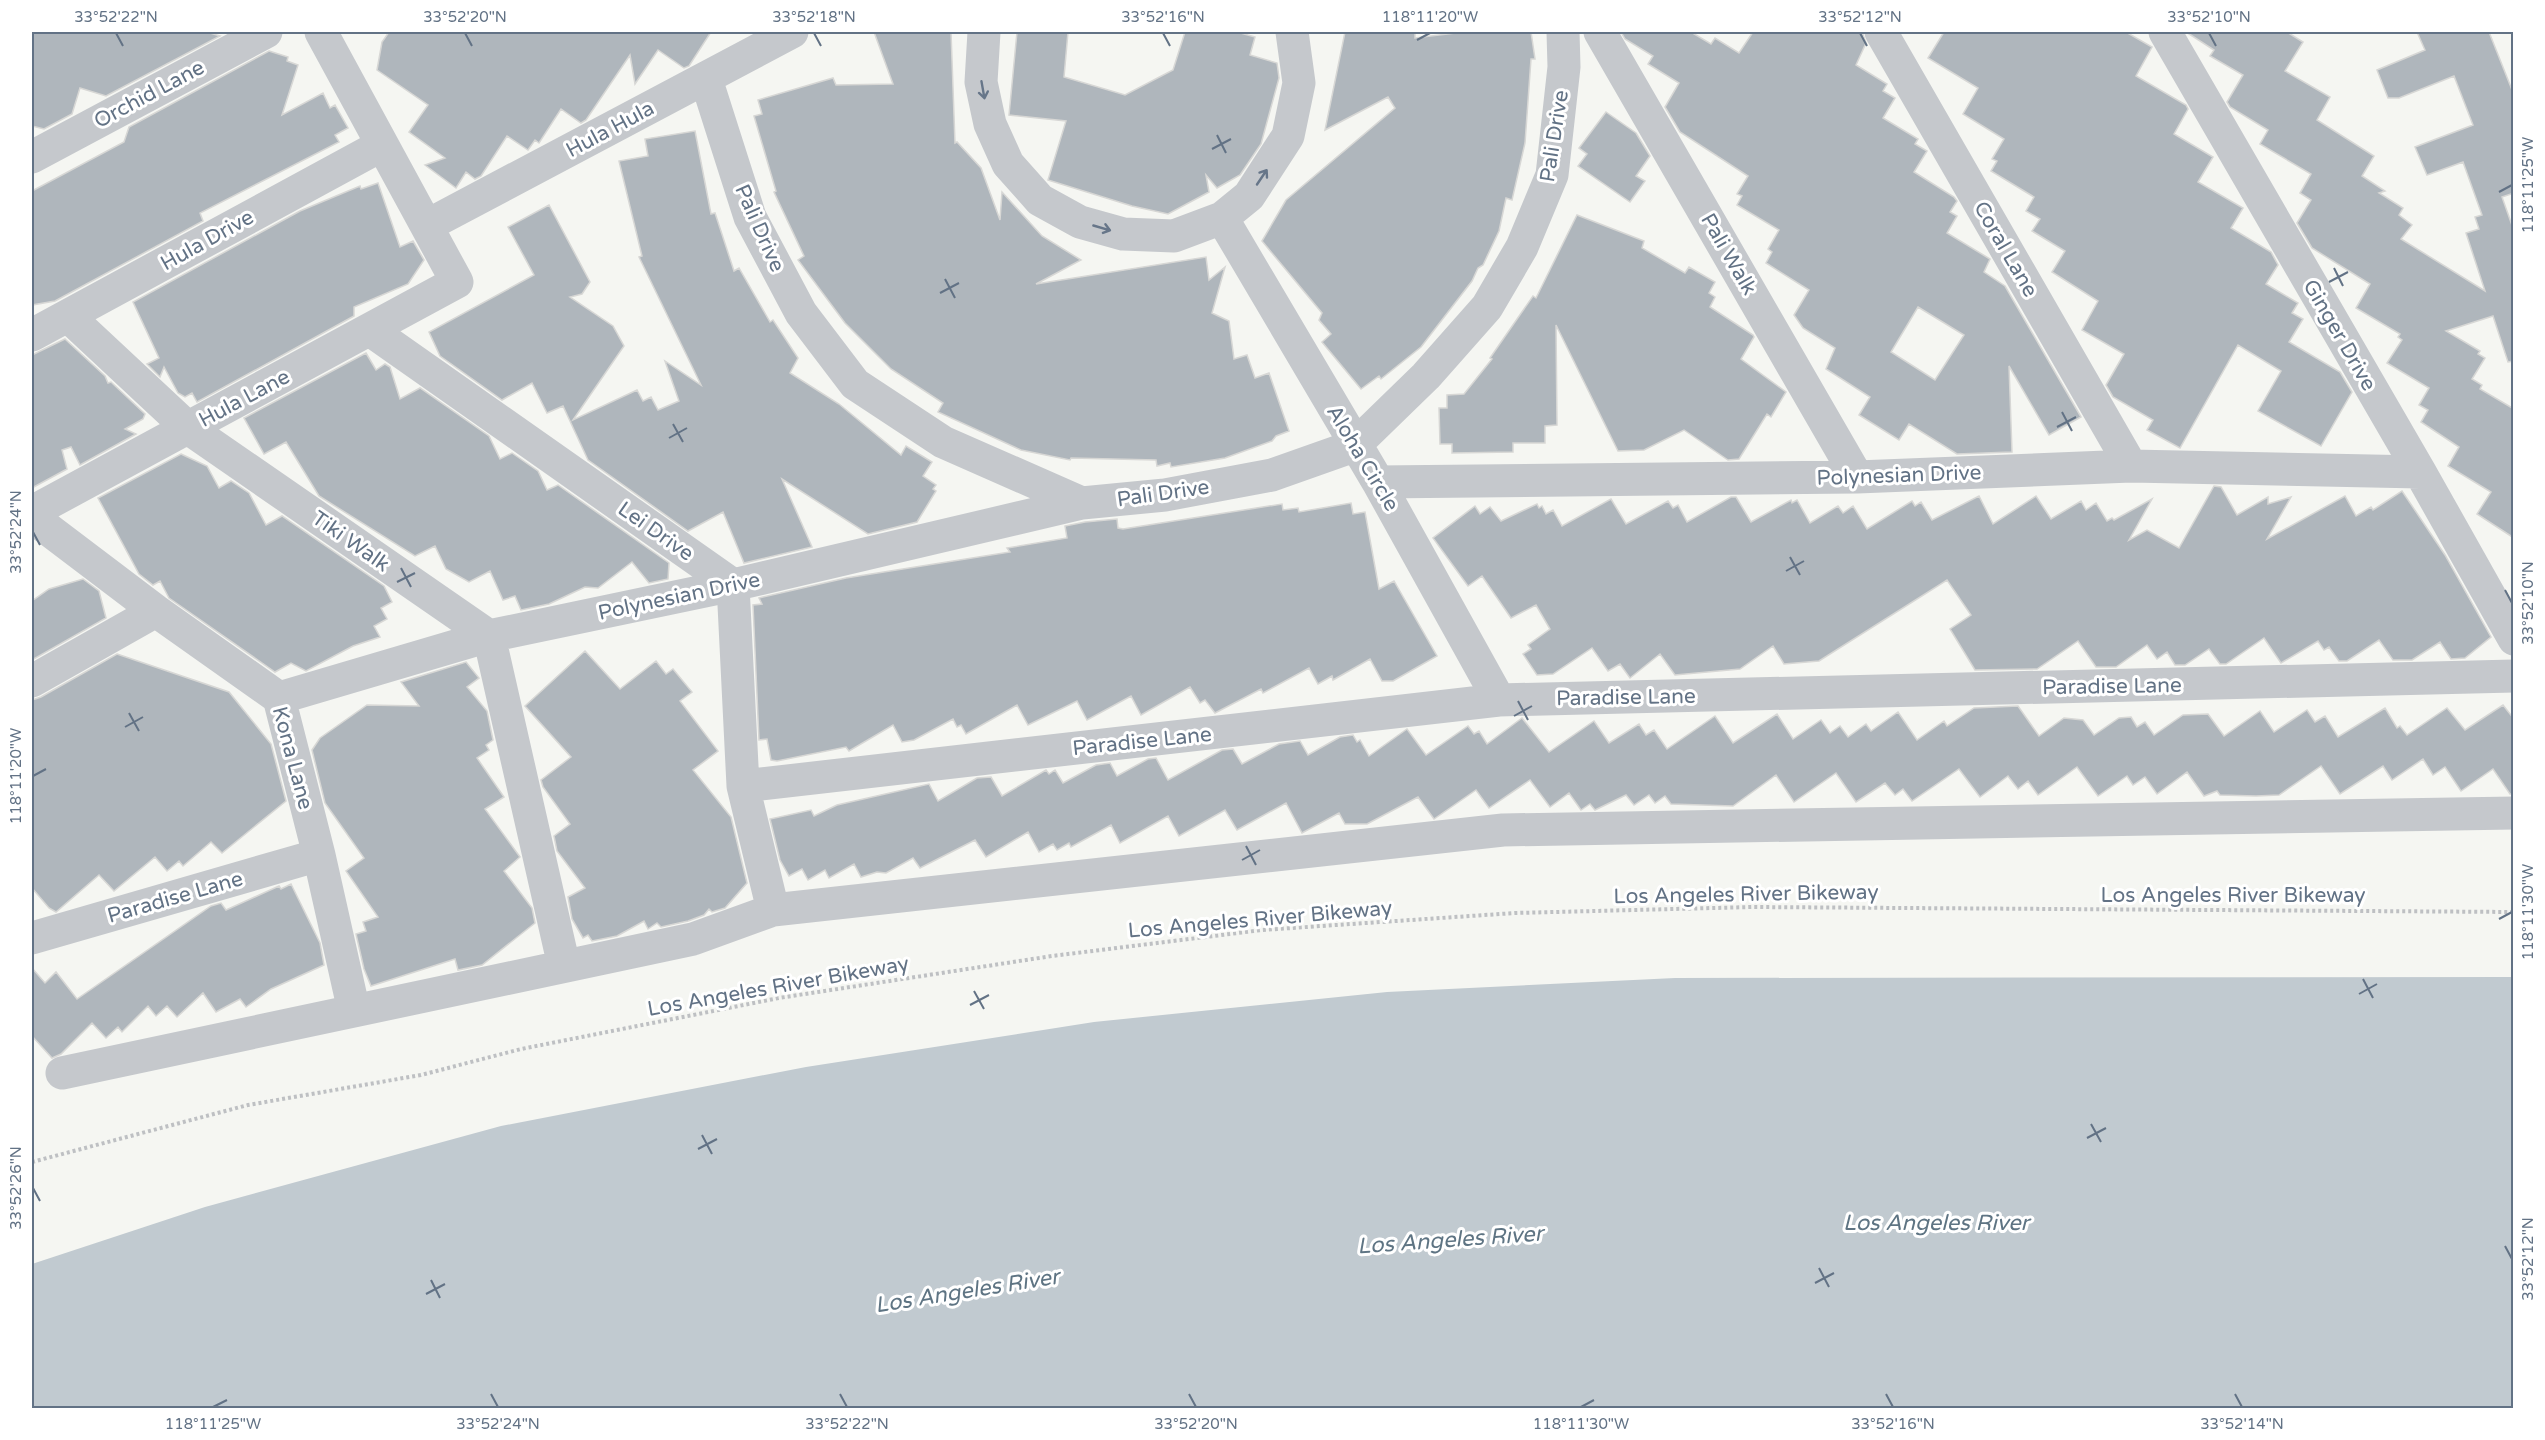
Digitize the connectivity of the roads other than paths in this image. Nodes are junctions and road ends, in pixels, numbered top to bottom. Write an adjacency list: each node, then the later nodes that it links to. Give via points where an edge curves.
1 (266, 32): 12 (lane, Orchid Lane)
2 (321, 32): 11 (lane)
3 (792, 32): 10 (lane, Hula Hula)
4 (984, 32): 13 (lane, one-way to 13, via 981,82 990,124 1008,165 1040,200 1080,222 1123,234 1174,236)
5 (1292, 32): 13 (lane, one-way to 5, via 1249,196 1288,136 1299,83)
6 (1563, 32): 19 (lane, Pali Drive, via 1564,67 1551,175 1522,247 1487,307 1426,376)
7 (1600, 32): 22 (lane, Pali Walk)
8 (1881, 32): 20 (lane, Coral Lane)
9 (2165, 32): 21 (lane, Ginger Drive)
10 (706, 79): 14 (lane, Hula Hula); 24 (lane, Pali Drive, via 750,217 801,313 855,384 943,442)
11 (382, 145): 14 (lane); 15 (lane, Hula Drive)
12 (32, 157)
13 (1222, 218): 19 (lane, Aloha Circle)
14 (428, 225): 16 (lane, Hula Lane, via 457,282)
15 (68, 316): 17 (lane, Hula Drive); 18 (lane, Tiki Walk)
16 (370, 330): 18 (lane, Hula Lane); 26 (lane, Lei Drive)
17 (32, 335)
18 (188, 428): 25 (lane, Hula Lane); 28 (lane, Tiki Walk)
19 (1354, 446): 23 (lane, Aloha Circle); 24 (lane, Pali Drive, via 1272,475 1165,495)
20 (2131, 466): 21 (lane, Polynesian Drive); 22 (lane, Polynesian Drive)
21 (2420, 472): 29 (lane, Ginger Drive)
22 (1857, 477): 23 (lane, Polynesian Drive)
23 (1378, 482): 33 (lane, Aloha Circle)
24 (1082, 503): 26 (lane, Polynesian Drive)
25 (32, 514): 27 (lane, Kona Lane)
26 (733, 585): 28 (lane, Polynesian Drive); 34 (lane)
27 (156, 611): 31 (lane); 32 (lane, Kona Lane)
28 (489, 636): 32 (lane, Polynesian Drive); 39 (lane)
29 (2514, 639)
30 (2514, 676): 33 (lane, Paradise Lane)
31 (32, 681)
32 (279, 698): 36 (lane, Kona Lane)
33 (1499, 700): 34 (lane, Paradise Lane)
34 (743, 786): 37 (lane)
35 (2514, 813): 37 (lane, via 1503,830)
36 (319, 855): 38 (lane, Paradise Lane); 40 (lane, Kona Lane)
37 (773, 909): 39 (lane, via 693,939)
38 (32, 938)
39 (564, 966): 40 (lane)
40 (354, 1011): 41 (lane)
41 (62, 1073)

